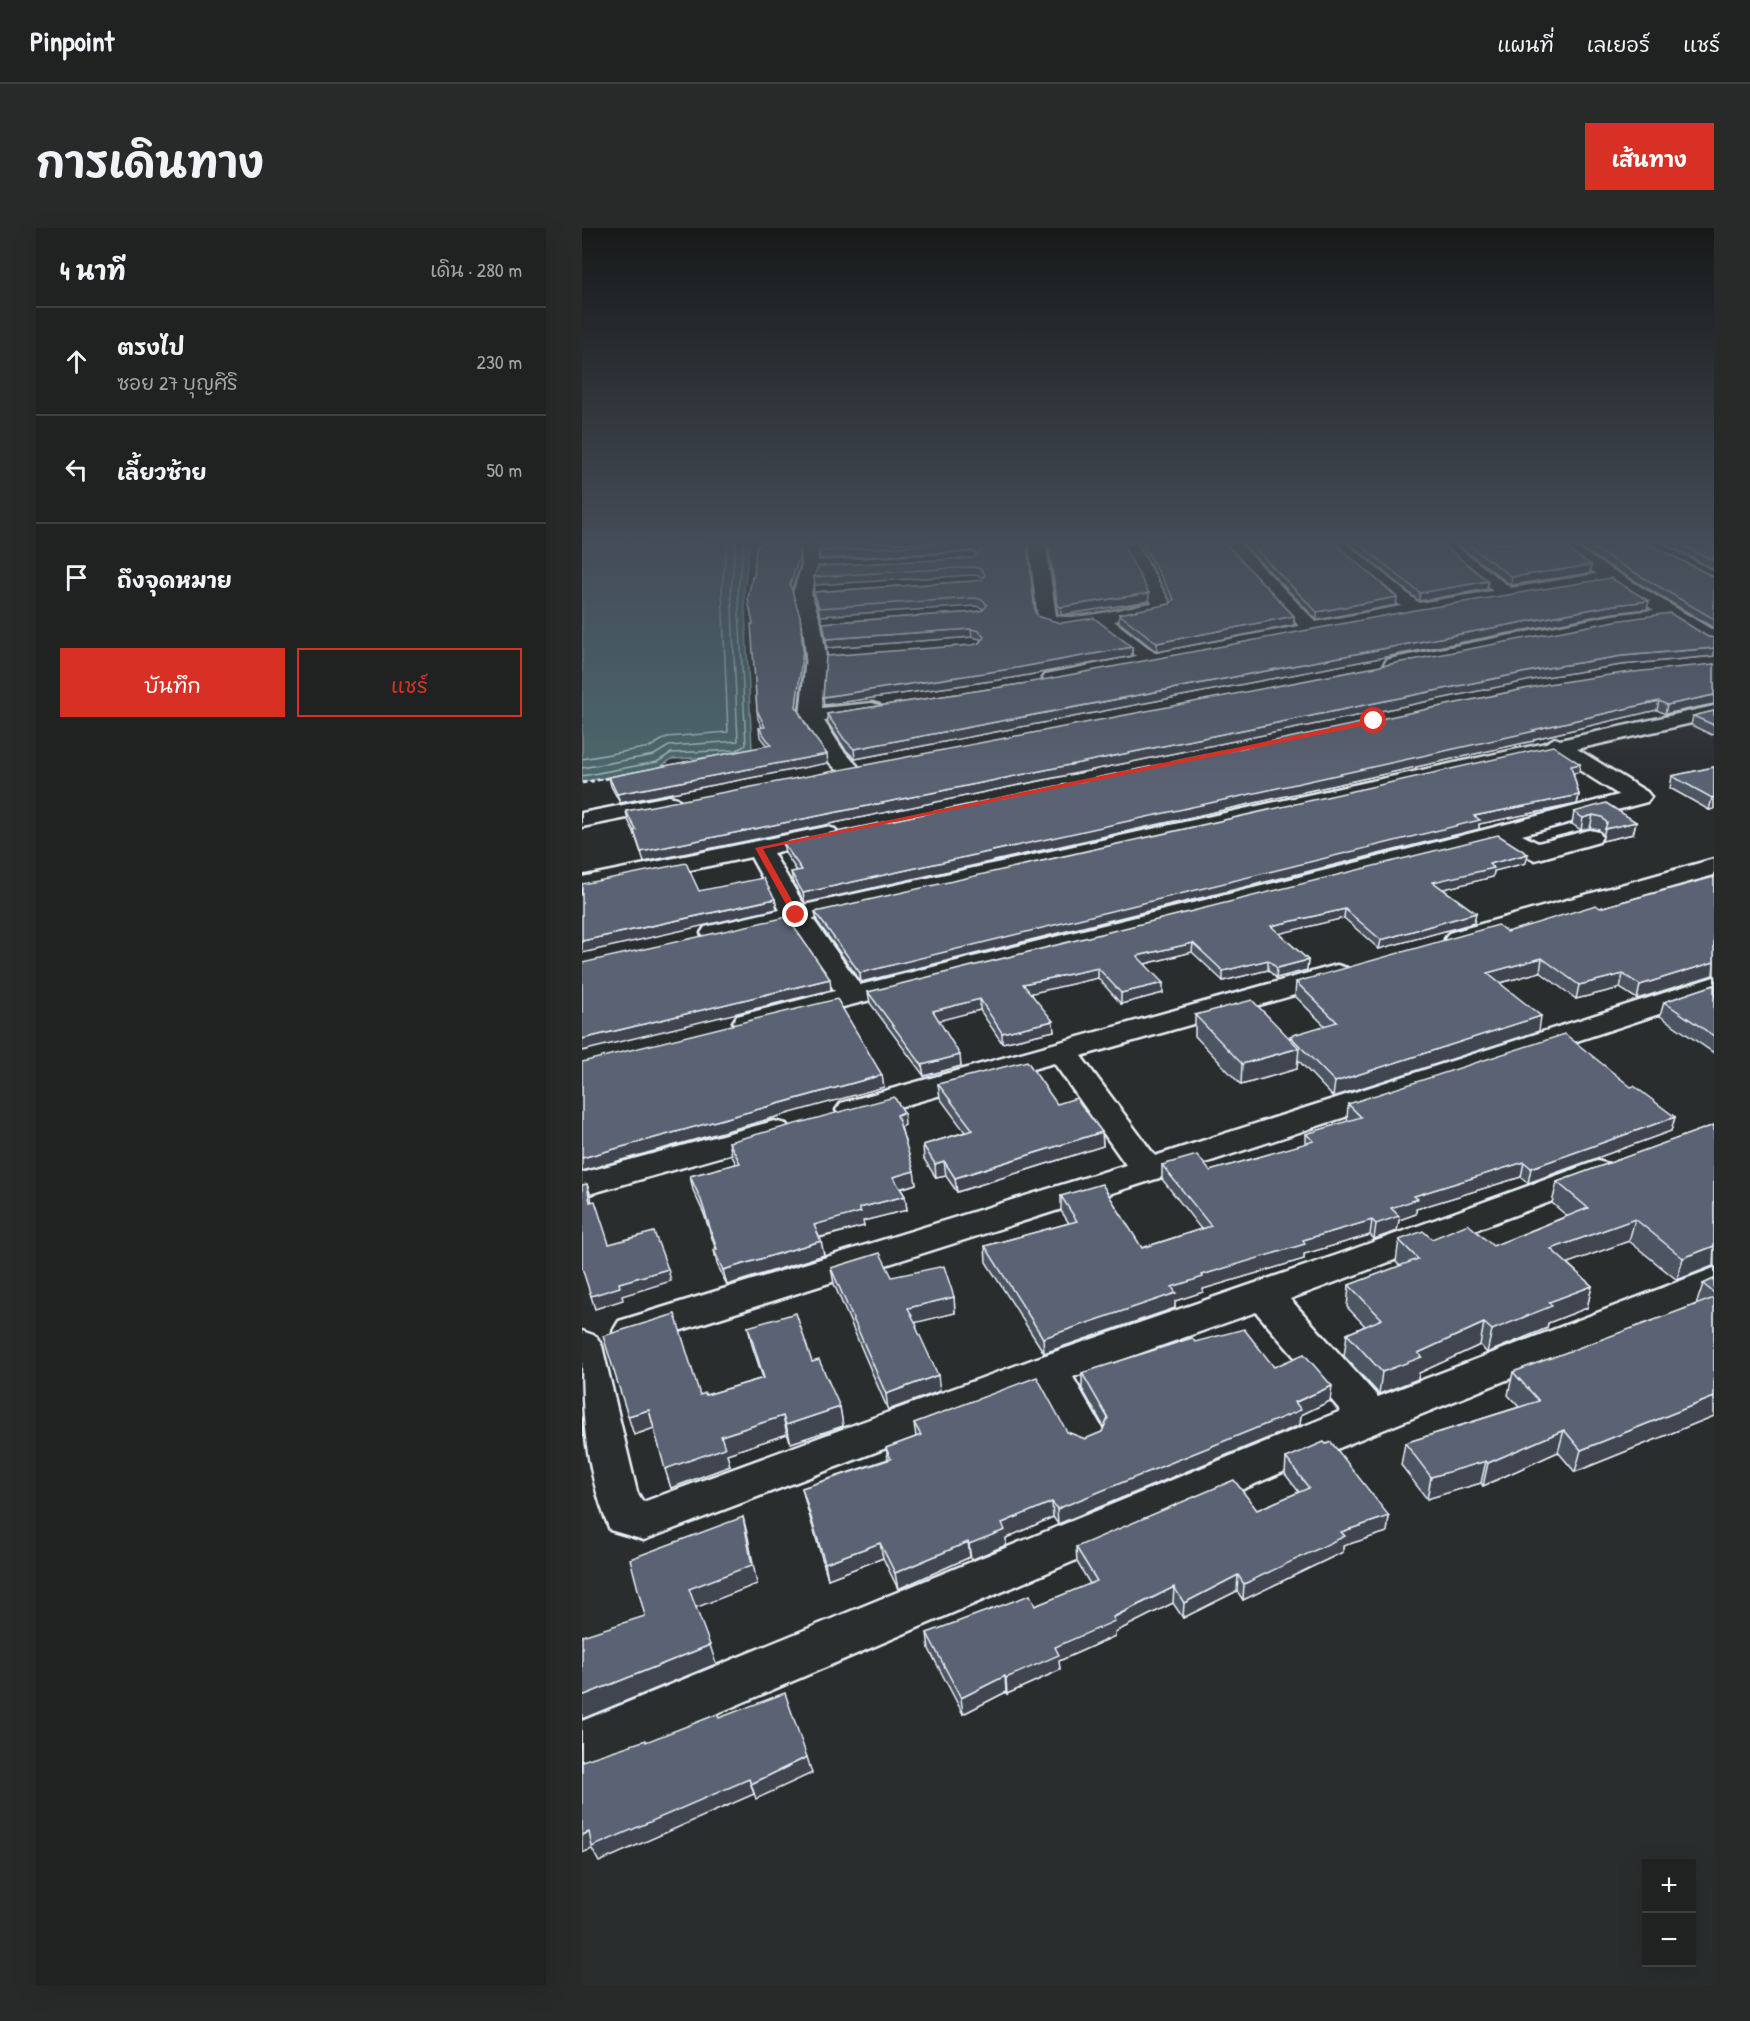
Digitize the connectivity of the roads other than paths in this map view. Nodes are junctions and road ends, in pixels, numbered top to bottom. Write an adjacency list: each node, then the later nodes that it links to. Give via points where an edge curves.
1 (812, 625): 12 (street)
2 (1103, 625): 9 (street)
3 (1108, 625): 13 (street)
4 (1309, 625): 8 (street)
5 (1328, 625): 8 (street)
6 (1593, 625): 14 (street)
7 (1692, 625): 10 (street)
8 (1312, 628): 13 (street)
9 (1082, 637)
10 (1714, 639)
11 (838, 656): 12 (street)
12 (816, 657): 18 (street)
13 (1151, 659): 15 (street)
14 (1368, 669)
15 (1034, 682)
16 (1711, 703): 19 (street)
17 (892, 707): 18 (street)
18 (811, 716): 21 (street, via 835,755)
19 (1555, 746): 26 (street, via 1639,797); 31 (street)
20 (872, 765): 21 (street)
21 (850, 770): 22 (street)
22 (827, 774)
23 (688, 800): 24 (street)
24 (582, 820)
25 (844, 831): 28 (street)
26 (1501, 834): 27 (street, via 1535,852); 36 (street)
27 (1590, 837)
28 (759, 848): 30 (street); 31 (street)
29 (1714, 867): 33 (street)
30 (582, 885)
31 (796, 915): 32 (street); 36 (street)
32 (695, 938)
33 (1428, 948)
34 (1359, 967): 38 (street)
35 (1714, 986): 40 (street)
36 (852, 995): 37 (street)
37 (720, 1029)
38 (1062, 1052): 40 (street); 41 (street)
39 (1627, 1160): 43 (street)
40 (1147, 1170): 44 (street)
41 (582, 1185)
42 (1714, 1281): 46 (street)
43 (1262, 1293): 45 (street); 46 (street)
44 (582, 1346): 45 (street, via 615,1492 626,1517 644,1521)
45 (1048, 1370): 47 (street)
46 (1371, 1418): 48 (street)
47 (1085, 1435)
48 (582, 1746)

